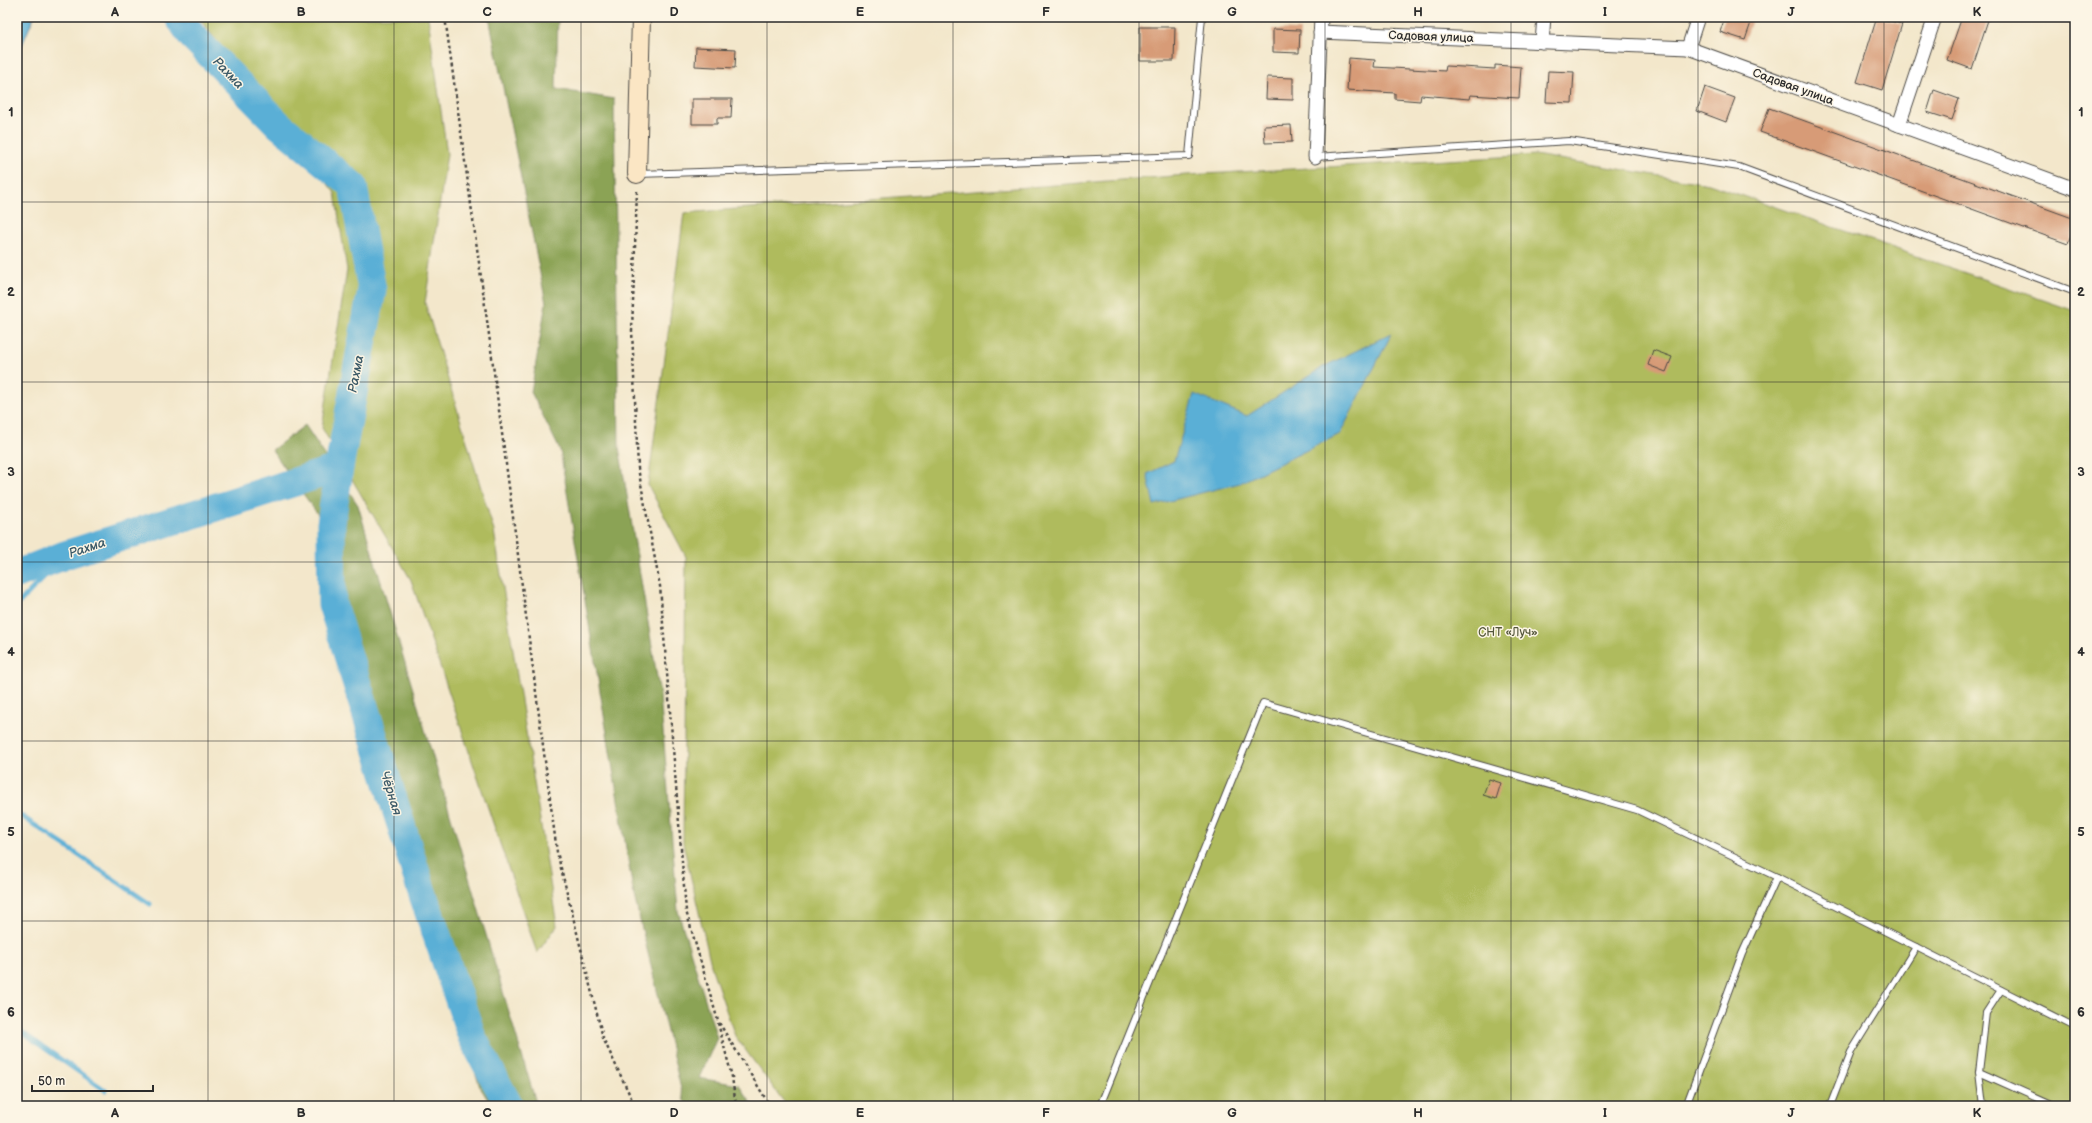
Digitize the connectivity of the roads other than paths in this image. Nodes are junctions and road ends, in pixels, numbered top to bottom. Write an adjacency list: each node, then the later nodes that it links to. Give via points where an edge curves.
1 (641, 17): 12 (street)
2 (1202, 17): 12 (lane, via 1189,156)
3 (1321, 17): 7 (street)
4 (1544, 17): 8 (street)
5 (1698, 17): 9 (street)
6 (1935, 17): 10 (street)
7 (1320, 32): 8 (street, Садовая улица); 11 (street)
8 (1542, 42): 9 (street, Садовая улица)
9 (1688, 48): 10 (street, Садовая улица)
10 (1899, 125): 13 (street, Садовая улица)
11 (1315, 157): 14 (lane, via 1569,141 1739,166)
12 (637, 174)
13 (2075, 189)
14 (2075, 292)
15 (1777, 877): 16 (lane); 20 (lane, via 1637,810 1264,703); 21 (lane, via 1742,954)
16 (1916, 946): 17 (lane); 22 (lane, via 1851,1052)
17 (2002, 990): 18 (lane); 19 (lane, via 1986,1013)
18 (2075, 1026)
19 (1978, 1072): 23 (lane); 24 (lane)
20 (1100, 1106)
21 (1686, 1106)
22 (1830, 1106)
23 (1983, 1106)
24 (2055, 1106)

